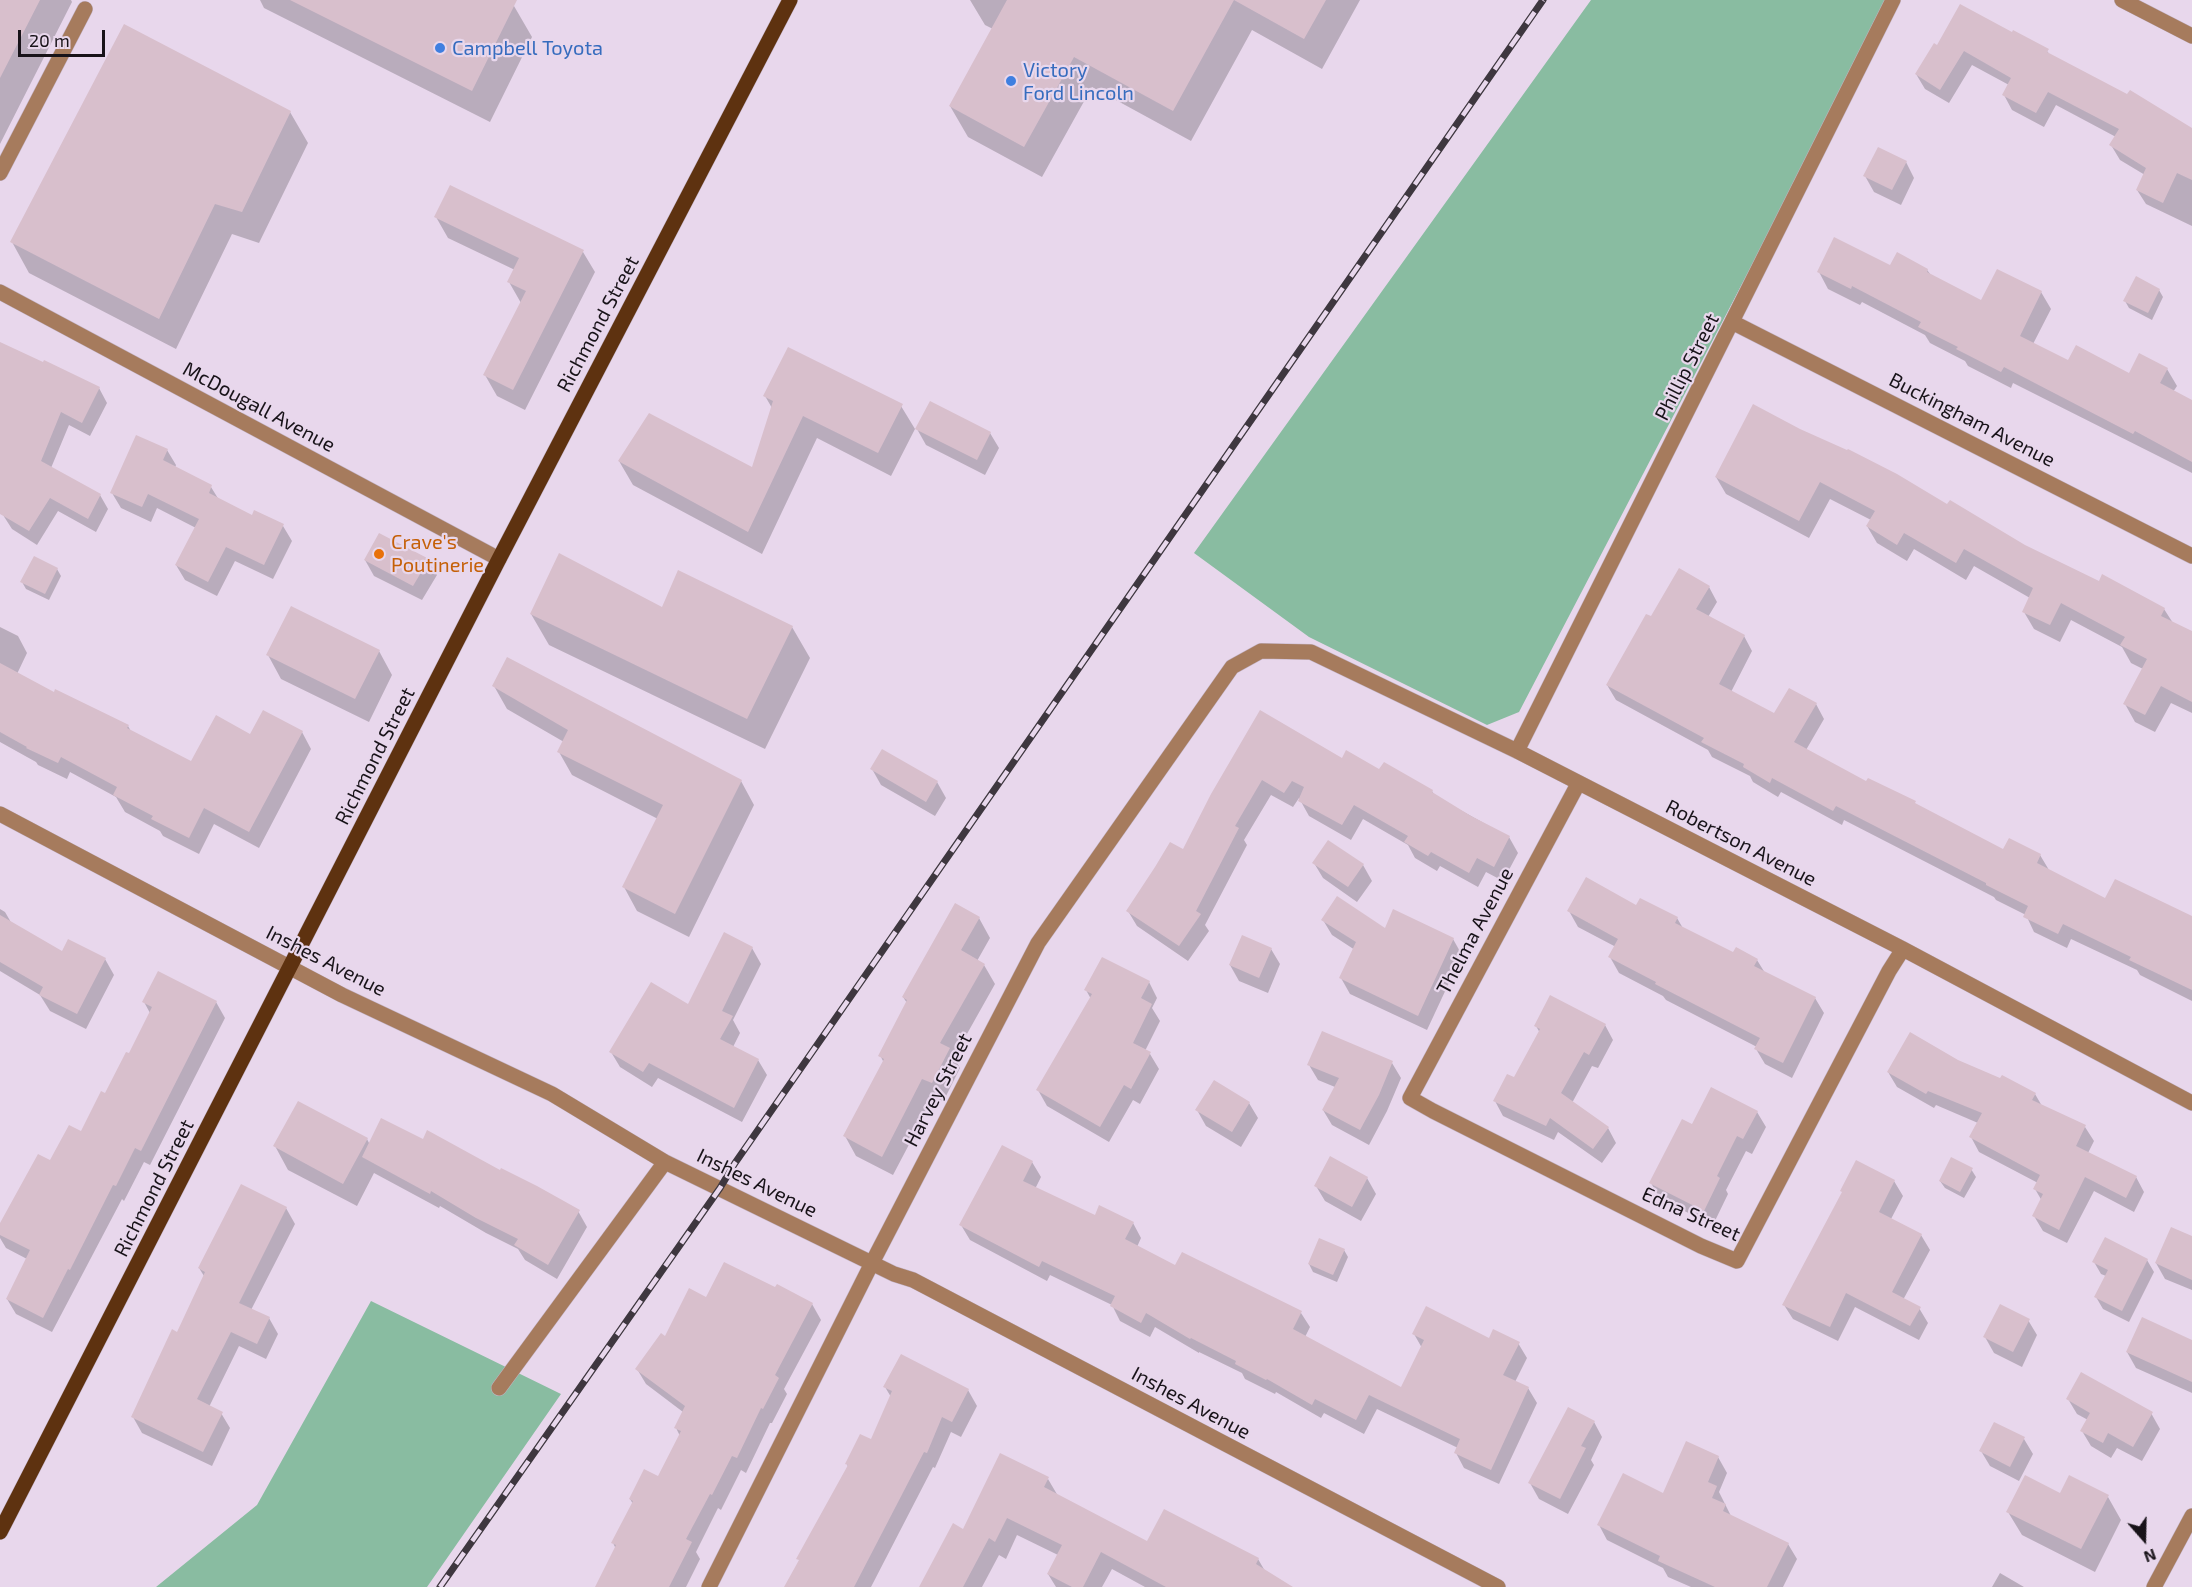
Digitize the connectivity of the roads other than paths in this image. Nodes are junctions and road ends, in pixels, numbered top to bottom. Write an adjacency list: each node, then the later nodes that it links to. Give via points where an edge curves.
1 (790, 0): 10 (main road, Richmond Street)
2 (1893, 0): 8 (street, Phillip Street)
3 (2122, 0): 5 (street)
4 (85, 9): 6 (street)
5 (2192, 36)
6 (0, 173)
7 (0, 292): 10 (street, McDougall Avenue)
8 (1732, 322): 9 (street, Buckingham Avenue); 12 (street, Phillip Street)
9 (2192, 556)
10 (498, 559): 16 (main road, Richmond Street)
11 (1261, 651): 12 (street, Robertson Avenue, via 1311,652); 20 (street, Harvey Street, via 1232,667 1038,943)
12 (1517, 751): 13 (street, Robertson Avenue)
13 (1578, 784): 15 (street, Robertson Avenue); 17 (street, Thelma Avenue)
14 (0, 814): 16 (street, Inshes Avenue)
15 (1903, 949): 17 (street, Edna Street, via 1737,1261); 18 (street, Robertson Avenue)
16 (291, 968): 19 (street, Inshes Avenue, via 552,1095); 23 (main road, Richmond Street)
17 (1410, 1098)
18 (2192, 1103)
19 (666, 1162): 20 (street, Inshes Avenue); 21 (street)
20 (872, 1263): 24 (street, Harvey Street); 25 (street, Inshes Avenue, via 923,1286)
21 (499, 1388)
22 (2192, 1516): 26 (street)
23 (0, 1532)
24 (709, 1587)
25 (1498, 1587)
26 (2154, 1587)

